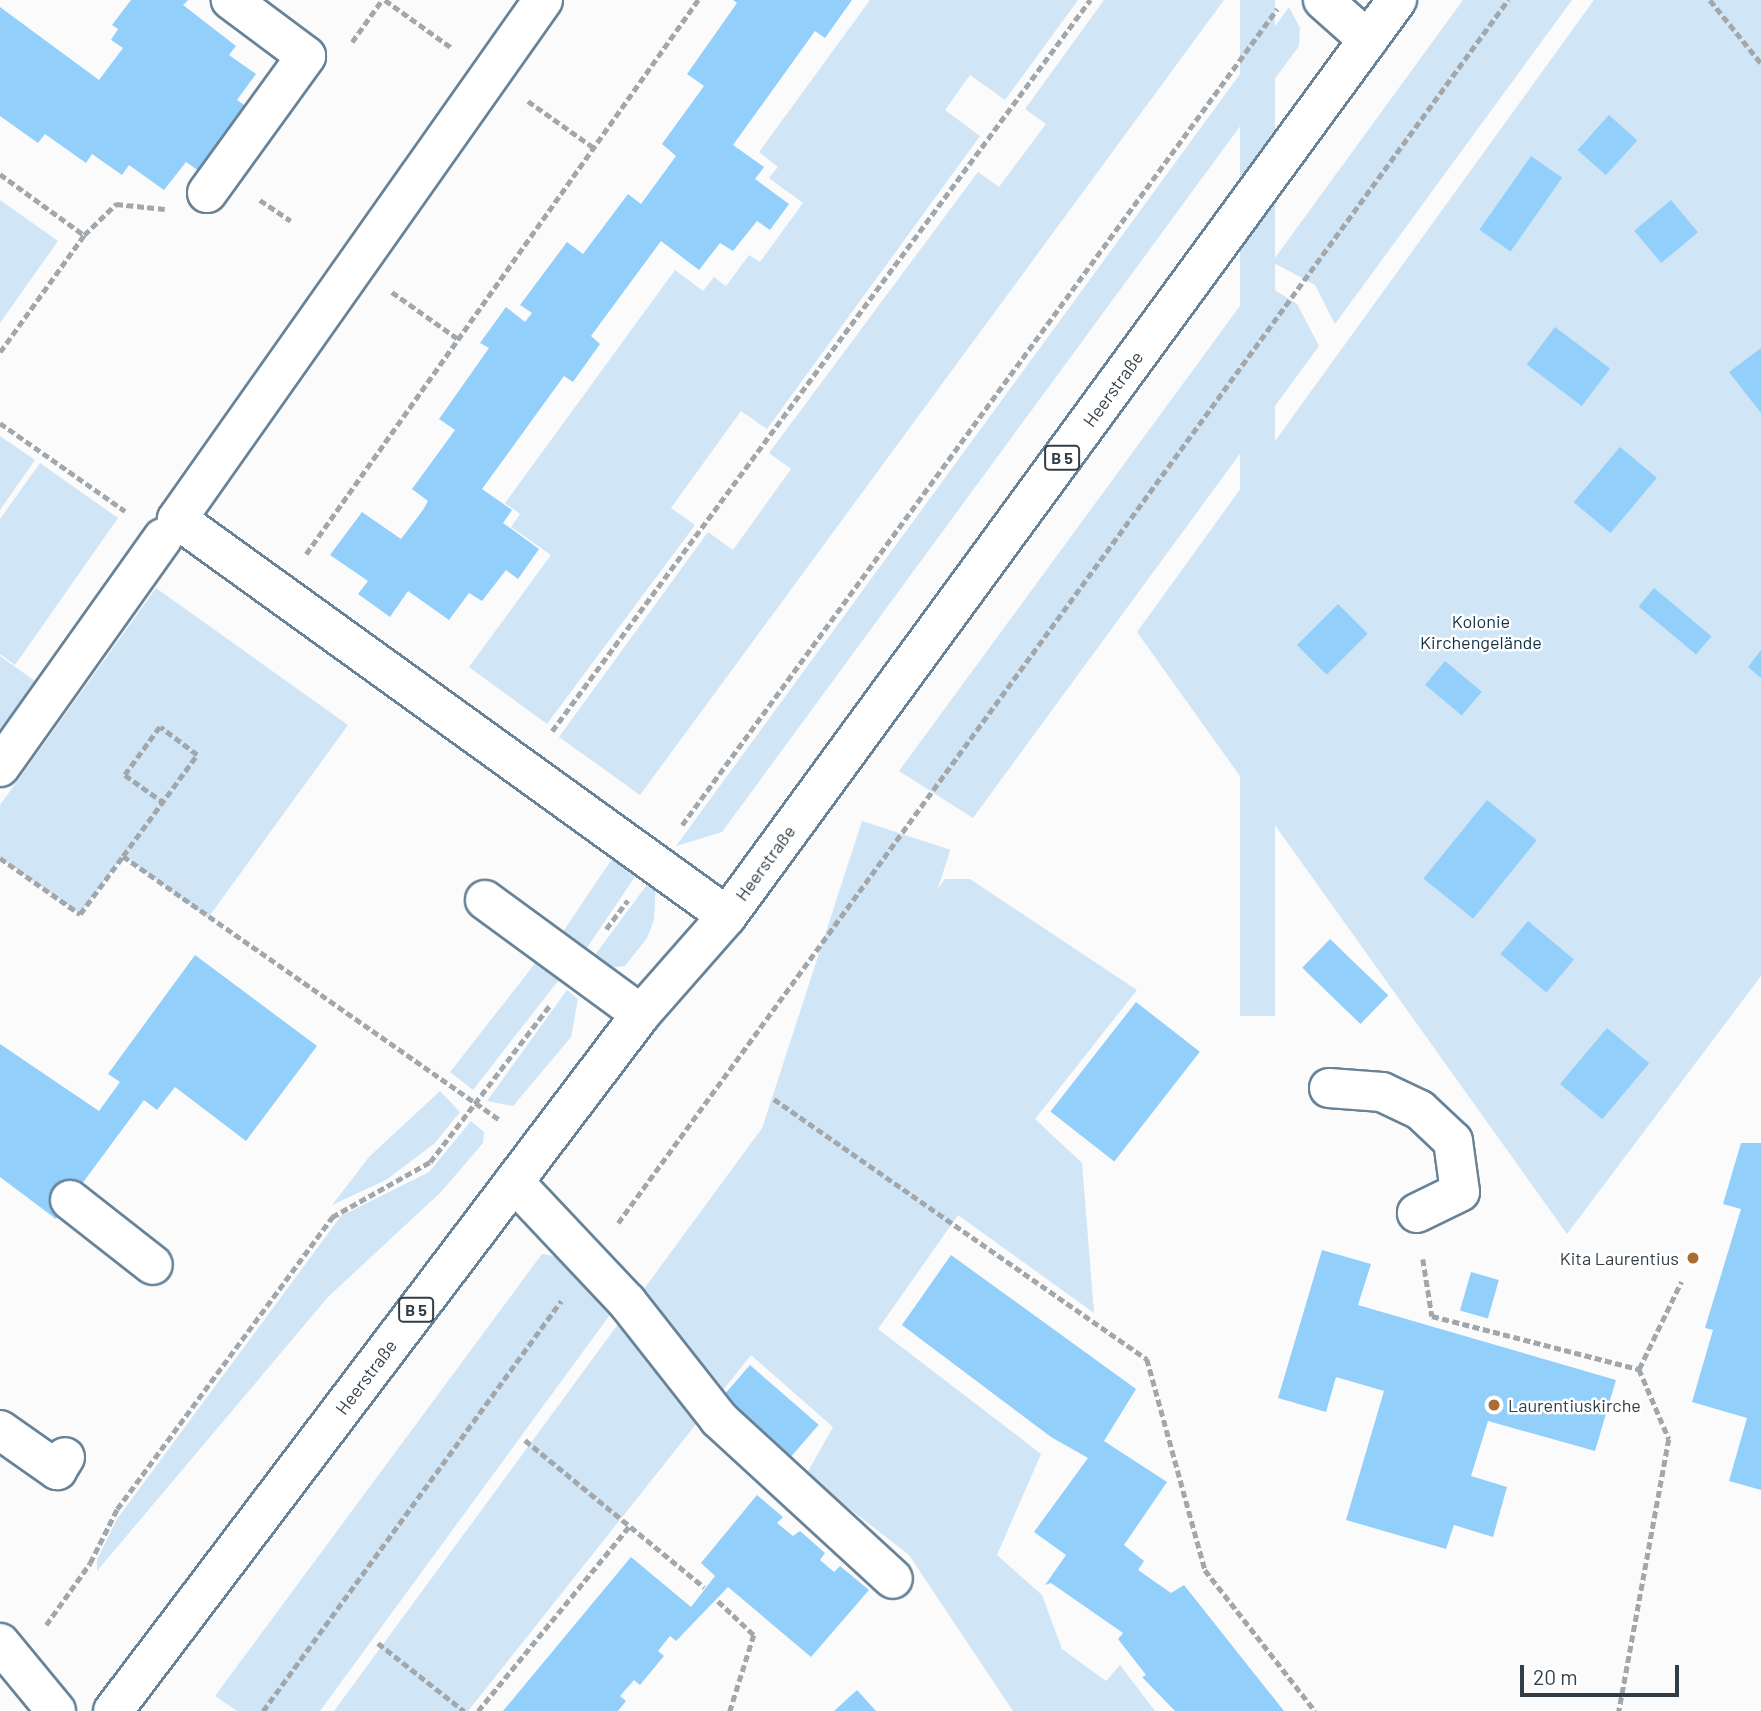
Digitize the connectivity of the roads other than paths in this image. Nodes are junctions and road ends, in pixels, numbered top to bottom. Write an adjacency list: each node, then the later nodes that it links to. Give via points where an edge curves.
1 (231, 0): 6 (main road, via 306,56)
2 (543, 0): 10 (main road, via 177,519)
3 (1323, 0): 5 (main road)
4 (1397, 0): 5 (main road, Heerstraße / B 5)
5 (1368, 40): 10 (main road, Heerstraße / B 5)
6 (207, 193)
7 (163, 538): 8 (main road)
8 (0, 767)
9 (485, 900): 11 (main road)
10 (727, 916): 11 (main road, Heerstraße / B 5)
11 (641, 1014): 13 (main road, Heerstraße / B 5)
12 (1329, 1088): 15 (main road, via 1382,1092 1420,1110 1452,1141 1460,1192)
13 (514, 1182): 19 (main road, via 590,1262 727,1427); 22 (main road, Heerstraße / B 5)
14 (69, 1200): 16 (main road)
15 (1417, 1213)
16 (153, 1265)
17 (0, 1430): 18 (main road, via 57,1470)
18 (65, 1457)
19 (893, 1579)
20 (0, 1643): 21 (main road)
21 (56, 1711)
22 (113, 1711)

